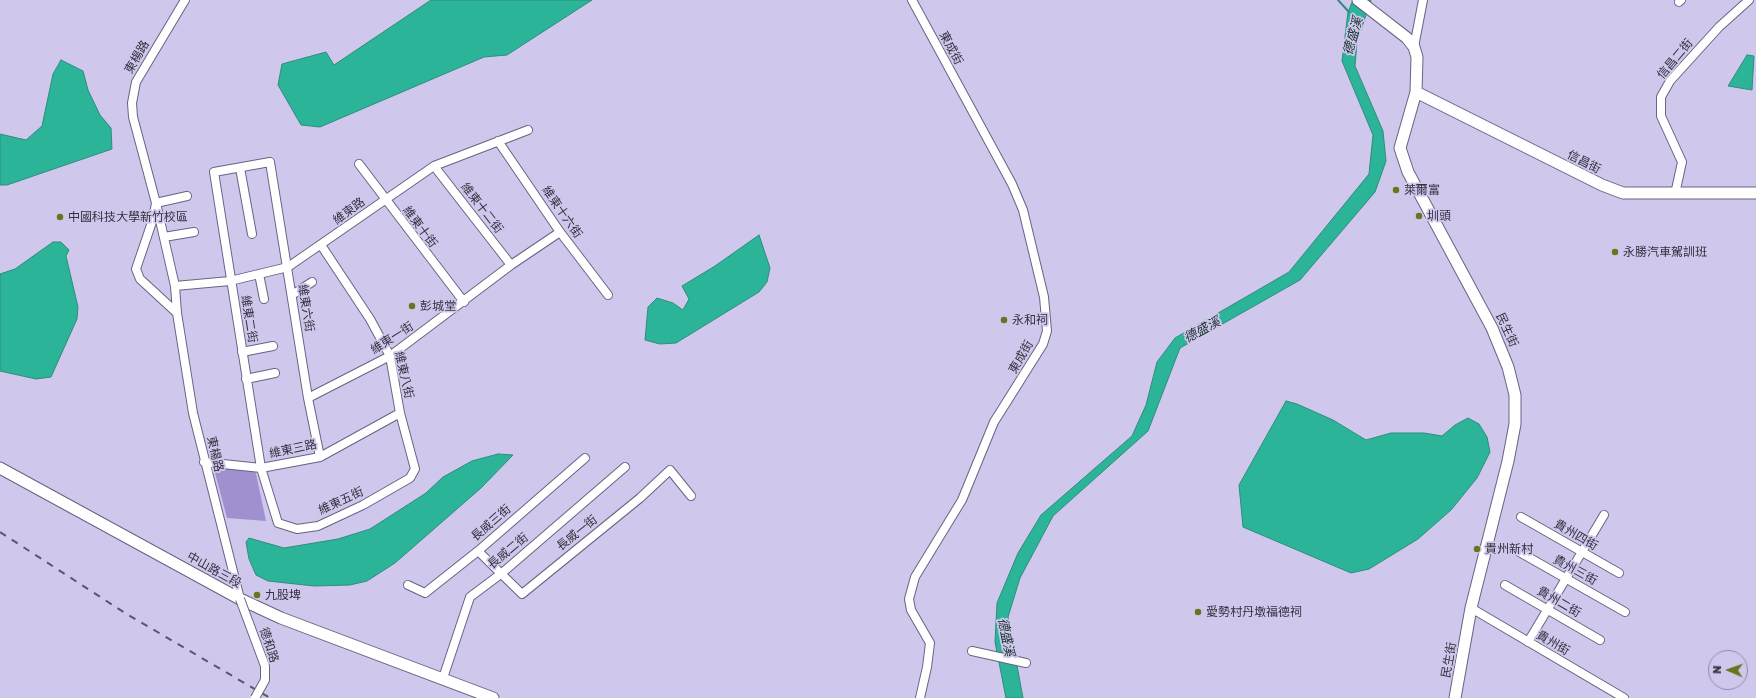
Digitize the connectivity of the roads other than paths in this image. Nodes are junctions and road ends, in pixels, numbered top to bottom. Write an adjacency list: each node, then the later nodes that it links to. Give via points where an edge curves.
1 (185, 0): 18 (street, 東楊路, via 136,82 132,103 133,117)
2 (912, 0): 72 (street, 東成街, via 1012,184 1023,210 1044,297 1047,331 1042,347 994,422 962,500 915,577 910,599 911,610 930,643)
3 (1358, 0): 6 (street, via 1407,38)
4 (1423, 0): 6 (street)
5 (1749, 0): 15 (street, 信昌二街, via 1719,27 1670,81 1661,96 1661,116 1682,162)
6 (1414, 47): 7 (street, 民生街, via 1417,57)
7 (1416, 92): 15 (street, 信昌街, via 1602,185 1623,193); 62 (street, 民生街, via 1400,148 1408,172 1492,328 1508,367 1515,395 1515,424 1508,461)
8 (528, 130): 9 (street, 維東路)
9 (498, 141): 12 (street, 維東路); 20 (street, 維東十六街)
10 (270, 162): 13 (street, 維東二街); 25 (street, 維東六街)
11 (359, 164): 17 (street, 維東十街)
12 (434, 166): 17 (street, 維東路); 24 (street, 維東十二街)
13 (240, 168): 21 (street); 27 (street, 維東二街, via 214,172)
14 (1756, 193): 15 (street, 信昌街)
15 (1675, 194)
16 (187, 196): 18 (street)
17 (385, 200): 23 (street, 維東路); 33 (street, 維東十街)
18 (156, 203): 22 (street, 東楊路); 34 (street, 東楊路, via 136,269 140,279 150,290)
19 (194, 232): 22 (street)
20 (560, 232): 24 (street, 維東一街); 31 (street, 維東十六街)
21 (252, 234)
22 (164, 237): 29 (street, 東楊路)
23 (321, 245): 25 (street, 維東路); 37 (street, 維東八街, via 370,319)
24 (511, 265): 33 (street, 維東一街)
25 (288, 267): 26 (street, 維東路); 30 (street, 維東六街)
26 (259, 274): 27 (street, 維東路); 32 (street)
27 (230, 281): 29 (street, 維東路); 36 (street, 維東二街)
28 (312, 282): 30 (street)
29 (175, 286): 34 (street, 東楊路)
30 (292, 294): 40 (street, 維東六街)
31 (608, 295)
32 (264, 299)
33 (464, 302): 37 (street, 維東一街)
34 (177, 313): 44 (street, 東楊路)
35 (273, 346): 36 (street)
36 (242, 352): 39 (street, 維東二街)
37 (390, 356): 40 (street, 維東一街); 41 (street, 維東八街)
38 (275, 373): 39 (street)
39 (246, 378): 47 (street, 維東二街)
40 (308, 398): 42 (street, 維東六街)
41 (400, 413): 42 (street, 維東三路); 48 (street, 維東八街, via 414,469)
42 (320, 457): 47 (street, 維東三路)
43 (585, 458): 54 (street, 長威三街)
44 (204, 462): 47 (street, 維東三路); 61 (street, 東楊路)
45 (625, 467): 56 (street, 長威二街)
46 (0, 468): 61 (street, 中山路三段)
47 (261, 468): 52 (street, 維東二街)
48 (410, 478): 52 (street, 維東五街, via 363,505 318,526 297,529)
49 (690, 496): 56 (street, 長威一街, via 670,470 640,498 522,594)
50 (1604, 515): 55 (street)
51 (1521, 517): 55 (street, 貴州四街)
52 (278, 523)
53 (1514, 549): 58 (street, 貴州三街)
54 (478, 551): 56 (street, 長威一街); 59 (street, 長威三街, via 425,592)
55 (1581, 552): 57 (street, 貴州四街); 58 (street)
56 (502, 573): 69 (street, 長威二街, via 470,597)
57 (1618, 573)
58 (1565, 578): 63 (street); 64 (street, 貴州三街)
59 (408, 585)
60 (1505, 585): 63 (street, 貴州二街)
61 (240, 600): 69 (street, 中山路三段, via 281,618); 70 (street, 德和路, bridge, via 265,666 264,680)
62 (1471, 608): 66 (street, 貴州街); 73 (street, 民生街)
63 (1547, 609): 65 (street, 貴州二街); 66 (street)
64 (1625, 612)
65 (1600, 640)
66 (1528, 642): 74 (street, 貴州街)
67 (972, 651): 68 (street)
68 (1023, 662)
69 (443, 678): 71 (street, 中山路三段)
70 (255, 698)
71 (493, 698)
72 (920, 698)
73 (1455, 698)
74 (1624, 698)

